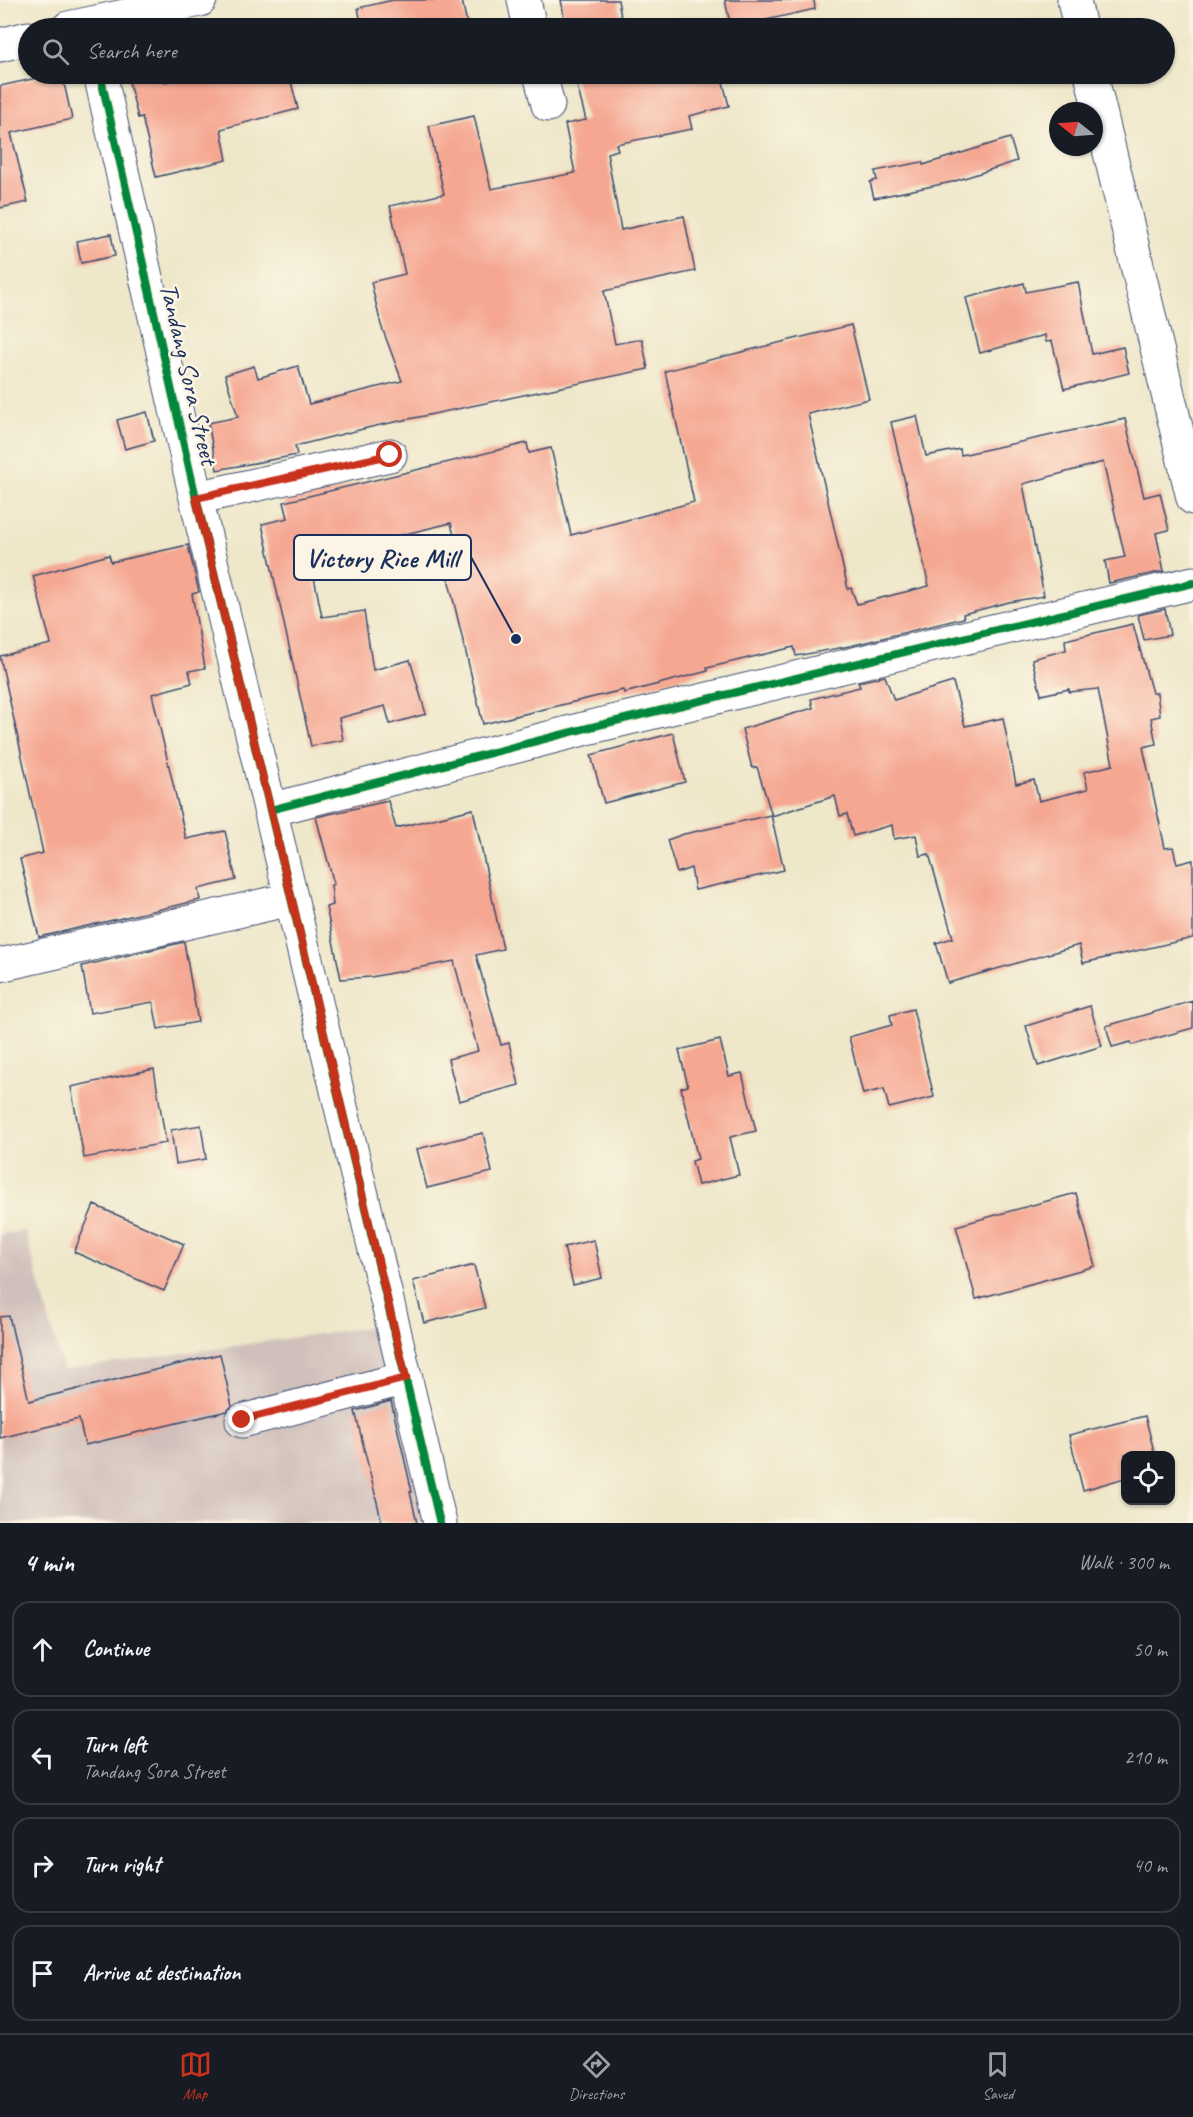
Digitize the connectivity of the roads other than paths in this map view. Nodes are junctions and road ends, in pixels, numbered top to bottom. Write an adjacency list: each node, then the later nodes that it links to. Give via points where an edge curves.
1 (200, 0): 4 (main road)
2 (524, 0): 5 (main road)
3 (1074, 0): 6 (main road)
4 (95, 18)
5 (528, 18)
6 (1078, 18)
7 (18, 40): 8 (main road)
8 (0, 45)
9 (102, 84): 14 (main road, Tandang Sora Street)
10 (543, 84): 12 (main road)
11 (1093, 84): 15 (main road)
12 (548, 105)
13 (390, 455): 14 (main road)
14 (196, 498): 17 (main road, Tandang Sora Street)
15 (1193, 498)
16 (1193, 583): 17 (main road, via 587,728)
17 (270, 810): 18 (main road, Tandang Sora Street)
18 (291, 899): 19 (main road); 20 (main road, Tandang Sora Street)
19 (0, 965)
20 (406, 1378): 21 (main road); 22 (main road, Tandang Sora Street)
21 (242, 1420)
22 (440, 1523)

